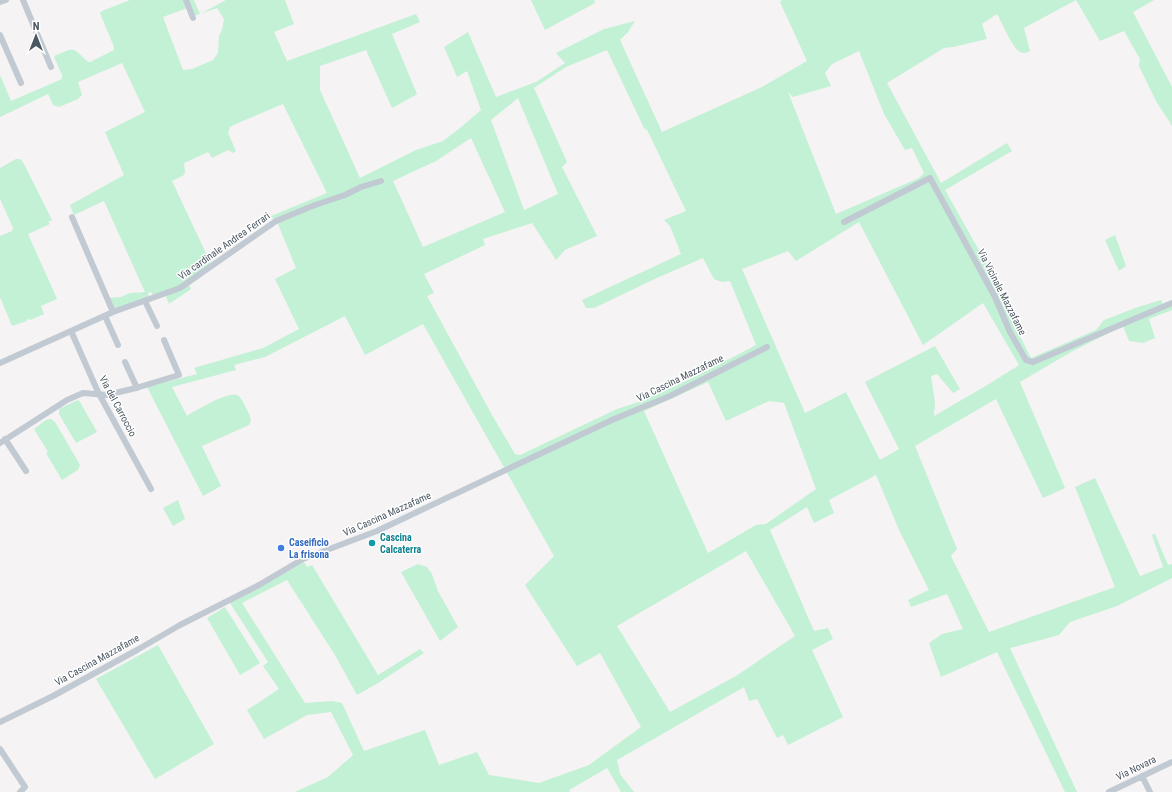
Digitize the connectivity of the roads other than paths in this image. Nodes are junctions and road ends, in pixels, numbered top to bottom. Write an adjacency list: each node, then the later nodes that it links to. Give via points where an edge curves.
1 (6, 0): 4 (street)
2 (23, 0): 7 (street)
3 (186, 0): 5 (street)
4 (0, 2)
5 (193, 18)
6 (0, 34): 8 (street)
7 (51, 67)
8 (21, 83)
9 (381, 181): 12 (street, Via cardinale Andrea Ferrari, via 315,204 276,221 183,287)
10 (72, 217): 14 (street)
11 (844, 222): 13 (street, Via Vicinale Mazzafame, via 930,178 995,296 1010,332 1026,360 1034,362)
12 (145, 301): 14 (street, Via cardinale Andrea Ferrari); 16 (street)
13 (1172, 303)
14 (114, 312): 15 (street, Via cardinale Andrea Ferrari)
15 (105, 316): 17 (street, Via cardinale Andrea Ferrari); 19 (street)
16 (157, 326)
17 (71, 331): 22 (street, Via cardinale Andrea Ferrari); 24 (street, Via del Carroccio)
18 (164, 340): 23 (street, via 179,375)
19 (118, 345)
20 (767, 347): 28 (street, Via Cascina Mazzafame, via 670,396 612,420 377,531 303,559 259,585)
21 (126, 362): 23 (street)
22 (0, 363)
23 (137, 388): 24 (street, via 107,395)
24 (99, 394): 25 (street, via 83,393 71,398); 27 (street, Via del Carroccio)
25 (3, 441): 26 (street)
26 (26, 471)
27 (151, 489)
28 (0, 722)
29 (0, 749): 32 (street)
30 (1172, 762): 31 (street, Via Novara)
31 (1142, 776): 33 (street, Via Novara); 34 (street)
32 (23, 790)
33 (1109, 792)
34 (1150, 792)

